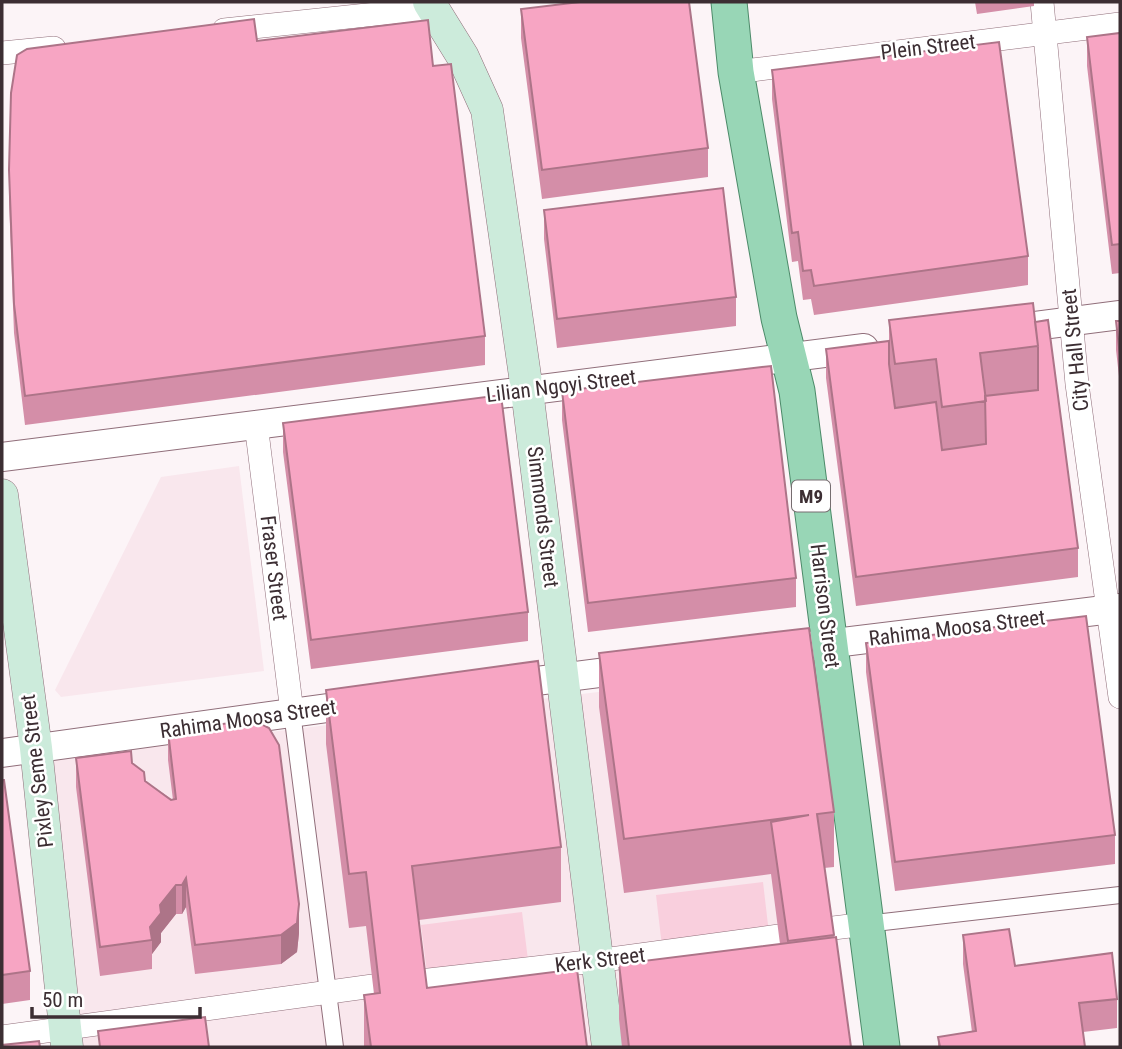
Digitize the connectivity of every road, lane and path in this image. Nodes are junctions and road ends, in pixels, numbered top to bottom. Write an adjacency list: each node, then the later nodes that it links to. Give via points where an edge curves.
1 (729, 2): 9 (main road, Harrison Street / M9)
2 (1042, 2): 6 (street, City Hall Street)
3 (431, 5): 5 (street); 15 (main road, Simmonds Street, via 463,57 487,110)
4 (1120, 24): 6 (street, Plein Street)
5 (204, 32)
6 (1045, 32): 9 (street, Plein Street); 11 (street, City Hall Street)
7 (69, 46): 8 (street)
8 (2, 53)
9 (736, 72): 14 (main road, Harrison Street / M9)
10 (1120, 315): 11 (street)
11 (1071, 321): 12 (street); 19 (street, City Hall Street)
12 (990, 332)
13 (883, 345): 14 (street, Lilian Ngoyi Street)
14 (789, 357): 15 (street, Lilian Ngoyi Street); 20 (main road, Harrison Street / M9)
15 (527, 390): 16 (street, Lilian Ngoyi Street); 23 (main road, Simmonds Street)
16 (256, 424): 17 (street, Lilian Ngoyi Street); 27 (street, Fraser Street)
17 (2, 457)
18 (2, 495): 28 (main road, Pixley Seme Street)
19 (1114, 609): 20 (street, Rahima Moosa Street); 25 (street, City Hall Street)
20 (830, 644): 21 (street, Rahima Moosa Street); 31 (main road, Harrison Street / M9)
21 (790, 649)
22 (670, 664): 23 (street)
23 (563, 678): 24 (street); 34 (main road, Simmonds Street)
24 (482, 688)
25 (1120, 697)
26 (387, 700): 27 (street, Rahima Moosa Street)
27 (292, 712): 28 (street, Rahima Moosa Street); 37 (street)
28 (36, 748): 29 (street, Rahima Moosa Street); 39 (main road, Pixley Seme Street)
29 (2, 752)
30 (1120, 895): 31 (street)
31 (866, 924): 32 (street); 42 (main road, Harrison Street / M9)
32 (825, 929)
33 (779, 936): 34 (street, Kerk Street)
34 (596, 961): 35 (street, Kerk Street); 41 (main road, Simmonds Street)
35 (420, 981)
36 (373, 986): 37 (street)
37 (327, 991): 39 (street); 40 (street)
38 (2, 1037): 39 (street)
39 (66, 1038)
40 (335, 1047)
41 (608, 1047)
42 (882, 1047)

